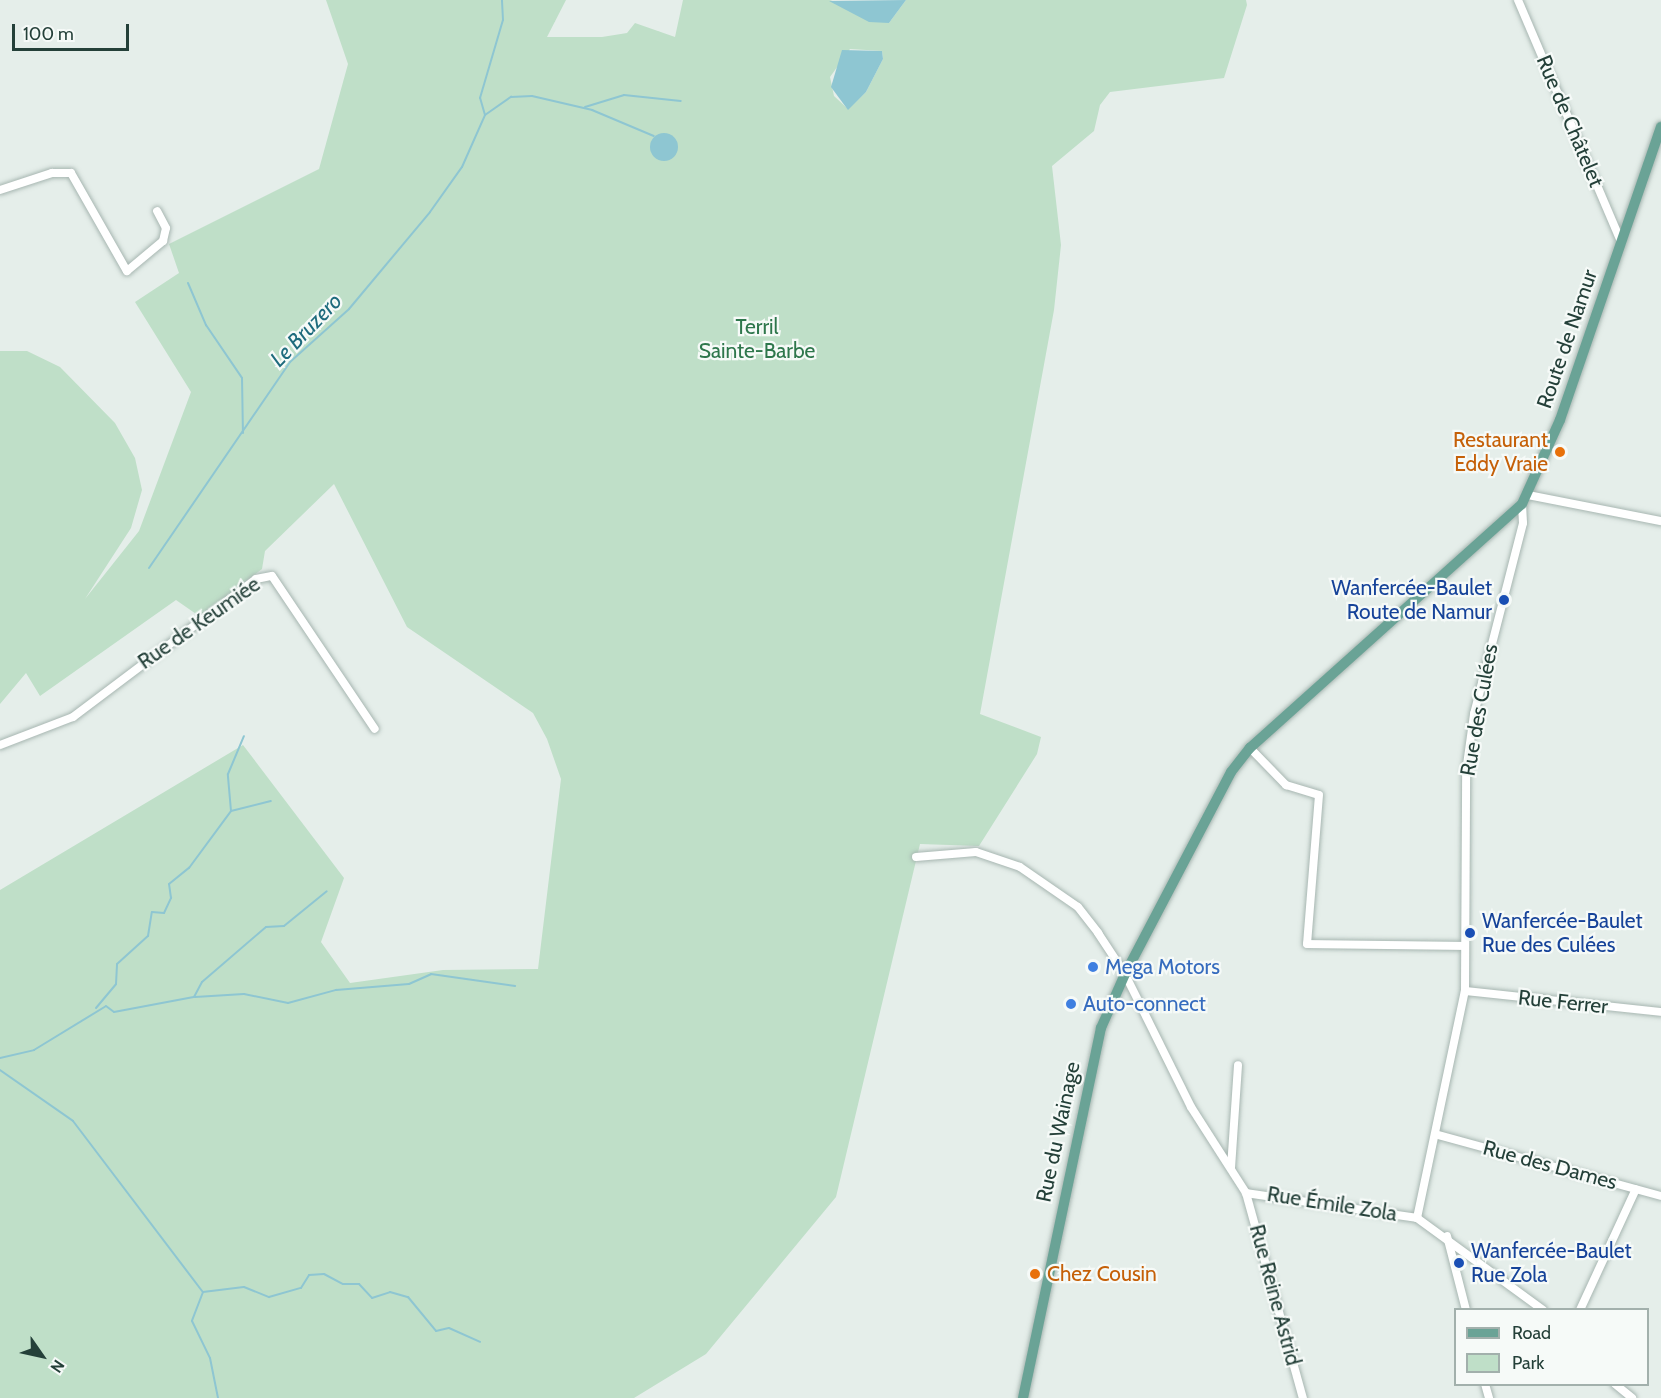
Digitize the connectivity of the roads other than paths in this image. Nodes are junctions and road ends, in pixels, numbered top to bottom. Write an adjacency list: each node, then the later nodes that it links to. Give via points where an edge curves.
1 (1518, 0): 5 (street, Rue de Châtelet)
2 (1661, 127): 5 (main road, Route de Namur)
3 (0, 190): 4 (street, via 52,172 71,173 127,271 163,241 166,228)
4 (157, 211)
5 (1621, 243): 6 (main road, Route de Namur, via 1560,420)
6 (1525, 500): 7 (street); 10 (main road, Route de Namur); 13 (street, Rue des Culées, via 1523,523 1500,598 1466,772)
7 (1661, 521)
8 (375, 729): 9 (street, Rue de Keumiée, via 272,576 256,579 73,717)
9 (0, 745)
10 (1250, 748): 12 (main road, Route de Namur); 13 (street, via 1286,785 1319,795 1307,944)
11 (916, 856): 14 (street, Rue Reine Astrid, via 975,852 1048,882 1078,907)
12 (1169, 888): 14 (main road, Rue du Wainage)
13 (1465, 946): 15 (street, Rue des Culées)
14 (1125, 974): 19 (street, Rue Reine Astrid, via 1191,1107); 30 (main road, Rue du Wainage, via 1101,1028)
15 (1465, 991): 16 (street, Rue Ferrer); 18 (street, Rue des Culées)
16 (1661, 1012)
17 (1238, 1065): 19 (street)
18 (1438, 1135): 20 (street, Rue des Dames); 23 (street, Rue des Culées)
19 (1231, 1167): 21 (street, Rue Reine Astrid)
20 (1636, 1189): 22 (street, Rue des Dames); 27 (street)
21 (1246, 1193): 23 (street, Rue Émile Zola); 31 (street, Rue Reine Astrid)
22 (1661, 1196)
23 (1417, 1218): 24 (street)
24 (1447, 1236): 25 (street); 26 (street)
25 (1465, 1308)
26 (1540, 1308)
27 (1581, 1308)
28 (1617, 1386): 29 (street)
29 (1629, 1397)
30 (1023, 1398)
31 (1303, 1398)

